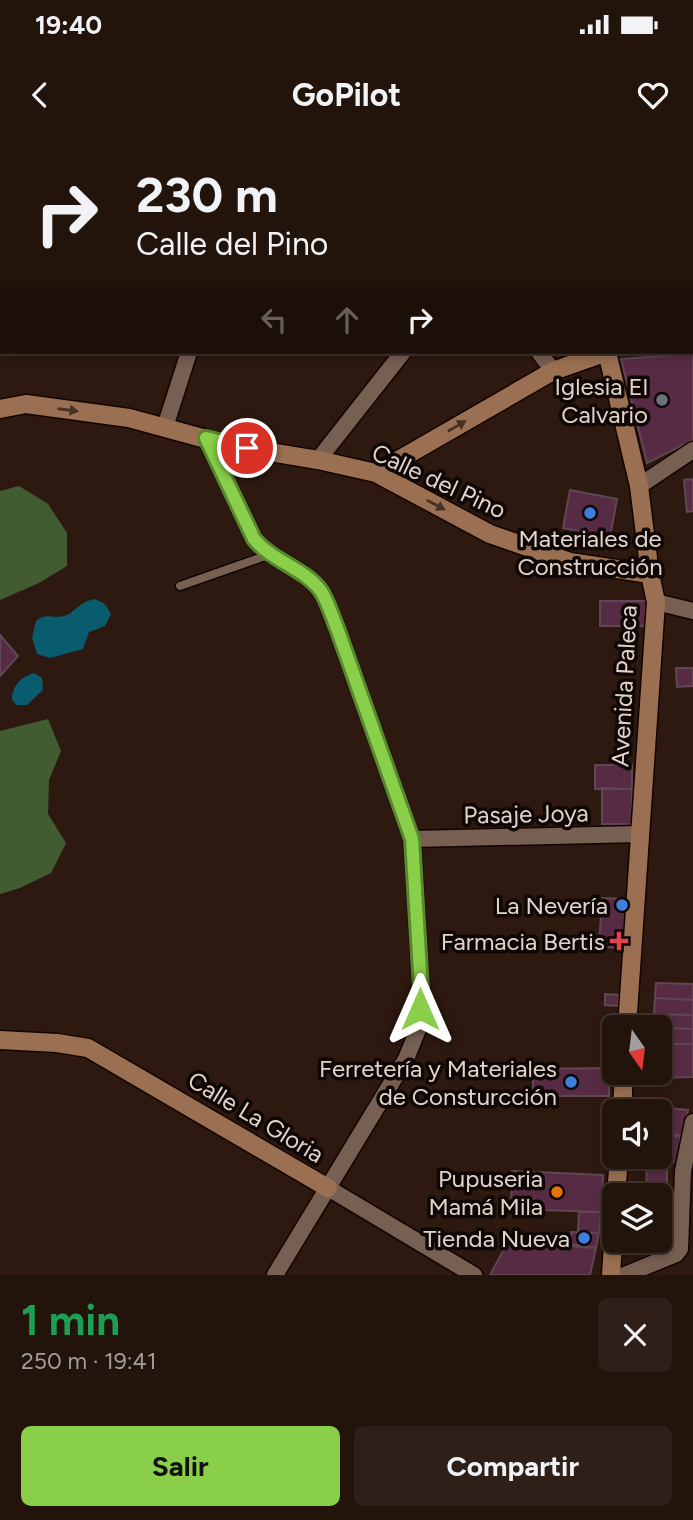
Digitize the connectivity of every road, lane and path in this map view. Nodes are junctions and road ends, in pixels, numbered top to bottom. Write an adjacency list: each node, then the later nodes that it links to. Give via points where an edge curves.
1 (188, 354): 8 (street)
2 (401, 354): 11 (street)
3 (540, 354): 6 (street)
4 (601, 354): 6 (main road)
5 (607, 354): 13 (main road, Avenida Paleca)
6 (553, 371): 12 (main road, one-way to 6)
7 (0, 409): 8 (main road, Calle del Pino, one-way to 8, via 26,404)
8 (165, 426): 9 (main road, Calle del Pino)
9 (206, 438): 11 (main road, Calle del Pino); 14 (street, via 254,539)
10 (693, 450): 13 (street)
11 (318, 460): 12 (main road, Calle del Pino)
12 (376, 473): 15 (main road, Calle del Pino, one-way to 15, via 490,534 570,562)
13 (639, 486): 15 (main road, Avenida Paleca)
14 (271, 554): 16 (lane); 20 (street, via 309,579 323,595)
15 (650, 574): 17 (main road, Avenida Paleca)
16 (180, 586)
17 (656, 602): 18 (street); 19 (main road, Avenida Paleca)
18 (693, 611)
19 (640, 834): 20 (street, Pasaje Joya); 21 (main road, Avenida Paleca)
20 (412, 839): 24 (street, via 421,988 417,1032 406,1059)
21 (628, 1015)
22 (0, 1041): 24 (main road, Calle La Gloria, via 88,1048)
23 (693, 1122): 29 (street, via 682,1171 680,1249)
24 (328, 1188): 26 (street); 27 (street, Calle La Gloria)
25 (612, 1253): 28 (main road)
26 (275, 1275)
27 (474, 1275)
28 (611, 1275)
29 (625, 1275)

